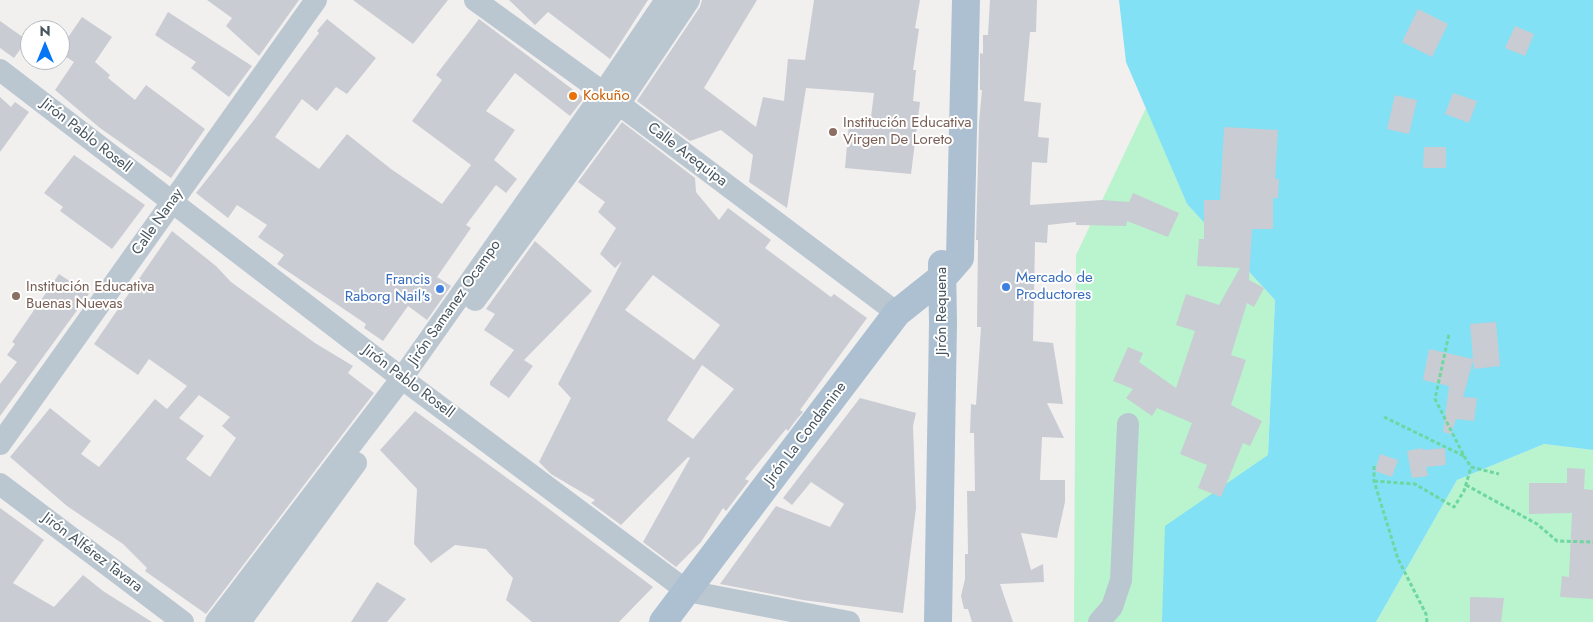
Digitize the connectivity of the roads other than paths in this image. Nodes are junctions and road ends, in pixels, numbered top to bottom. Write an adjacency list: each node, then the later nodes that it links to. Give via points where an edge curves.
1 (316, 0): 9 (street, Calle Nanay)
2 (474, 0): 8 (street, Calle Arequipa)
3 (666, 0): 8 (street, Jirón Samanez Ocampo)
4 (689, 0): 8 (street, Jirón Samanez Ocampo)
5 (948, 0): 10 (main road, Jirón Requena)
6 (966, 0): 10 (main road, Jirón Requena)
7 (0, 70): 9 (street, Jirón Pablo Rosell)
8 (611, 99): 11 (street, Calle Arequipa); 12 (street, Jirón Samanez Ocampo)
9 (172, 202): 12 (street, Jirón Pablo Rosell); 14 (street, Calle Nanay)
10 (951, 267): 11 (main road, Jirón La Condamine); 22 (main road, Jirón Requena, via 943,323)
11 (897, 313): 16 (main road, Jirón La Condamine)
12 (407, 382): 16 (street, Jirón Pablo Rosell); 18 (street, Jirón Samanez Ocampo); 19 (street, Jirón Samanez Ocampo)
13 (1128, 424): 23 (street, via 1120,580 1112,607)
14 (0, 444)
15 (0, 484): 17 (street, Jirón Alférez Tavara)
16 (687, 591): 20 (main road, Jirón La Condamine); 21 (street, Jirón Pablo Rosell)
17 (183, 622)
18 (216, 622)
19 (240, 622)
20 (663, 622)
21 (849, 622)
22 (938, 622)
23 (1099, 622)

